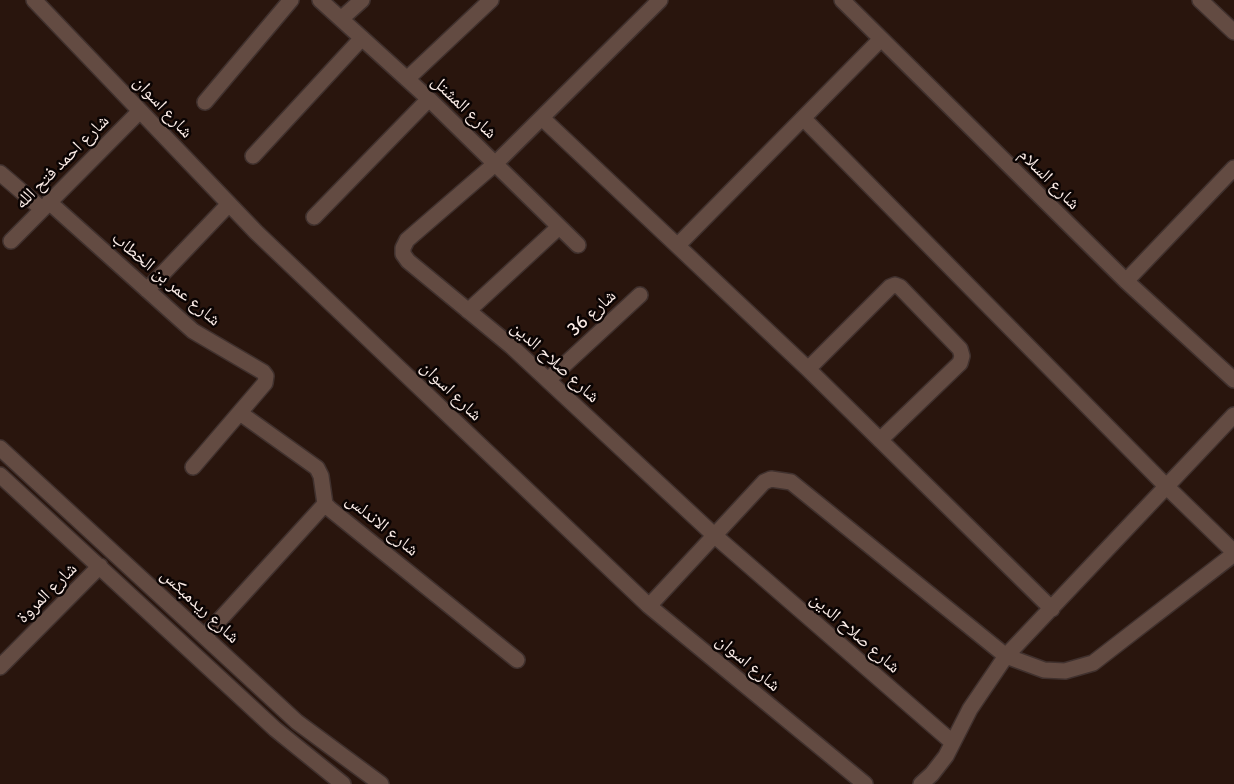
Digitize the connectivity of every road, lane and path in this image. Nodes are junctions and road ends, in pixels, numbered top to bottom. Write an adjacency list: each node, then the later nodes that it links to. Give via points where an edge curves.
1 (34, 0): 16 (street, شارع اسوان)
2 (291, 0): 15 (street)
3 (320, 0): 9 (street, شارع المشتل)
4 (362, 0): 9 (street)
5 (491, 0): 13 (street)
6 (660, 0): 17 (street, شارع صلاح الدين)
7 (842, 0): 12 (street, شارع السلام)
8 (1200, 0): 10 (street)
9 (341, 20): 11 (street, شارع المشتل)
10 (1234, 32)
11 (362, 38): 13 (street, شارع المشتل); 19 (street)
12 (881, 39): 18 (street); 30 (street, شارع السلام)
13 (407, 79): 14 (street, شارع المشتل)
14 (428, 99): 20 (street, شارع المشتل); 25 (street)
15 (205, 102)
16 (140, 111): 23 (street, شارع اسوان); 24 (street, شارع احمد فتح الله)
17 (542, 118): 20 (street, شارع صلاح الدين); 29 (street)
18 (803, 118): 29 (street); 43 (street)
19 (253, 156)
20 (496, 163): 26 (street, شارع المشتل); 33 (street, شارع صلاح الدين, via 406,240 403,248 408,261)
21 (1234, 168): 30 (street)
22 (0, 173): 24 (street)
23 (229, 204): 31 (street); 48 (street, شارع اسوان)
24 (46, 206): 27 (street, شارع احمد فتح الله); 31 (street, شارع عمر بن الخطاب)
25 (314, 217)
26 (559, 227): 28 (street, شارع المشتل); 33 (street)
27 (11, 241)
28 (578, 245)
29 (678, 245): 34 (street)
30 (1126, 281): 36 (street, شارع السلام)
31 (147, 290): 37 (street, شارع عمر بن الخطاب, via 193,330 265,373 265,383)
32 (640, 295): 35 (street, شارع 36)
33 (468, 311): 35 (street, شارع صلاح الدين)
34 (808, 369): 39 (street); 39 (street, via 890,287 900,287 960,349 962,356 960,363)
35 (548, 380): 45 (street, شارع صلاح الدين)
36 (1234, 380)
37 (240, 413): 41 (street, شارع عمر بن الخطاب); 44 (street, شارع الاندلس, via 317,468)
38 (1234, 415): 43 (street)
39 (880, 440): 49 (street)
40 (0, 448): 50 (street, شارع ريدمبكس)
41 (193, 467)
42 (0, 475): 47 (street)
43 (1168, 488): 46 (street); 49 (street)
44 (325, 504): 50 (street); 52 (street, شارع الاندلس)
45 (714, 535): 48 (street); 51 (street, via 764,482 771,479 792,482); 54 (street, شارع صلاح الدين)
46 (1234, 553): 51 (street, via 1093,663 1065,671 1044,670)
47 (100, 566): 53 (street, شارع المروة); 55 (street, via 275,729)
48 (649, 606): 57 (street, شارع اسوان)
49 (1052, 609): 51 (street)
50 (204, 636): 56 (street, شارع ريدمبكس, via 297,722)
51 (1006, 656): 54 (street, via 979,694)
52 (517, 660)
53 (0, 667)
54 (952, 742): 58 (street, via 946,756)
55 (343, 784)
56 (381, 784)
57 (865, 784)
58 (921, 784)

